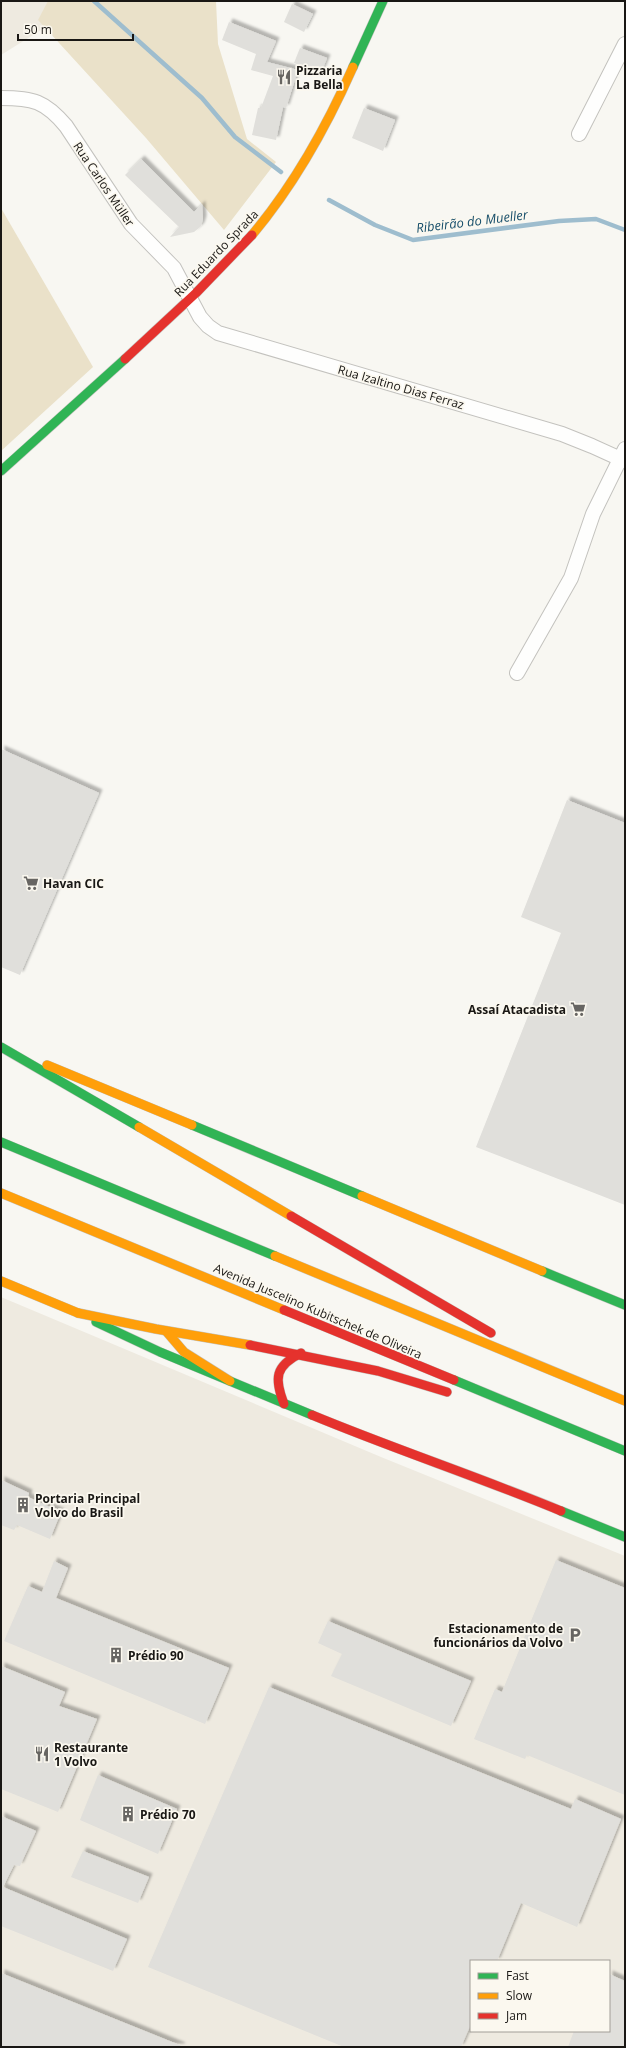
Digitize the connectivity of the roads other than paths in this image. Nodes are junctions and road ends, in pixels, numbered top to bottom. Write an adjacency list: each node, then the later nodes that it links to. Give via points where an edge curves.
1 (383, 1): 5 (main road, Rua Eduardo Sprada, via 306,162 264,221)
2 (625, 44): 4 (street)
3 (1, 98): 5 (street, Rua Carlos Müller, via 36,101 53,111 66,126 131,224 174,268)
4 (579, 134)
5 (190, 298): 6 (street, Rua Izaltino Dias Ferraz, via 208,326 218,333 562,434); 7 (main road, Rua Eduardo Sprada)
6 (624, 456): 8 (street, via 593,514 571,578)
7 (1, 471)
8 (517, 673)
9 (1, 1046): 13 (main road); 17 (main road)
10 (1, 1142): 17 (main road)
11 (1, 1193): 23 (main road, Avenida Juscelino Kubitschek de Oliveira)
12 (1, 1281): 14 (main road)
13 (625, 1305)
14 (78, 1313): 15 (main road); 18 (main road, via 160,1352)
15 (166, 1331): 16 (main road); 18 (main road, via 184,1352)
16 (301, 1353): 19 (main road, via 372,1369); 21 (main road, via 288,1359 280,1367 278,1391)
17 (563, 1375): 20 (main road)
18 (230, 1381): 21 (main road)
19 (457, 1396)
20 (625, 1401)
21 (284, 1404): 25 (main road, via 374,1441 505,1488)
22 (552, 1431): 24 (main road)
23 (625, 1452)
24 (625, 1459)
25 (625, 1537)

